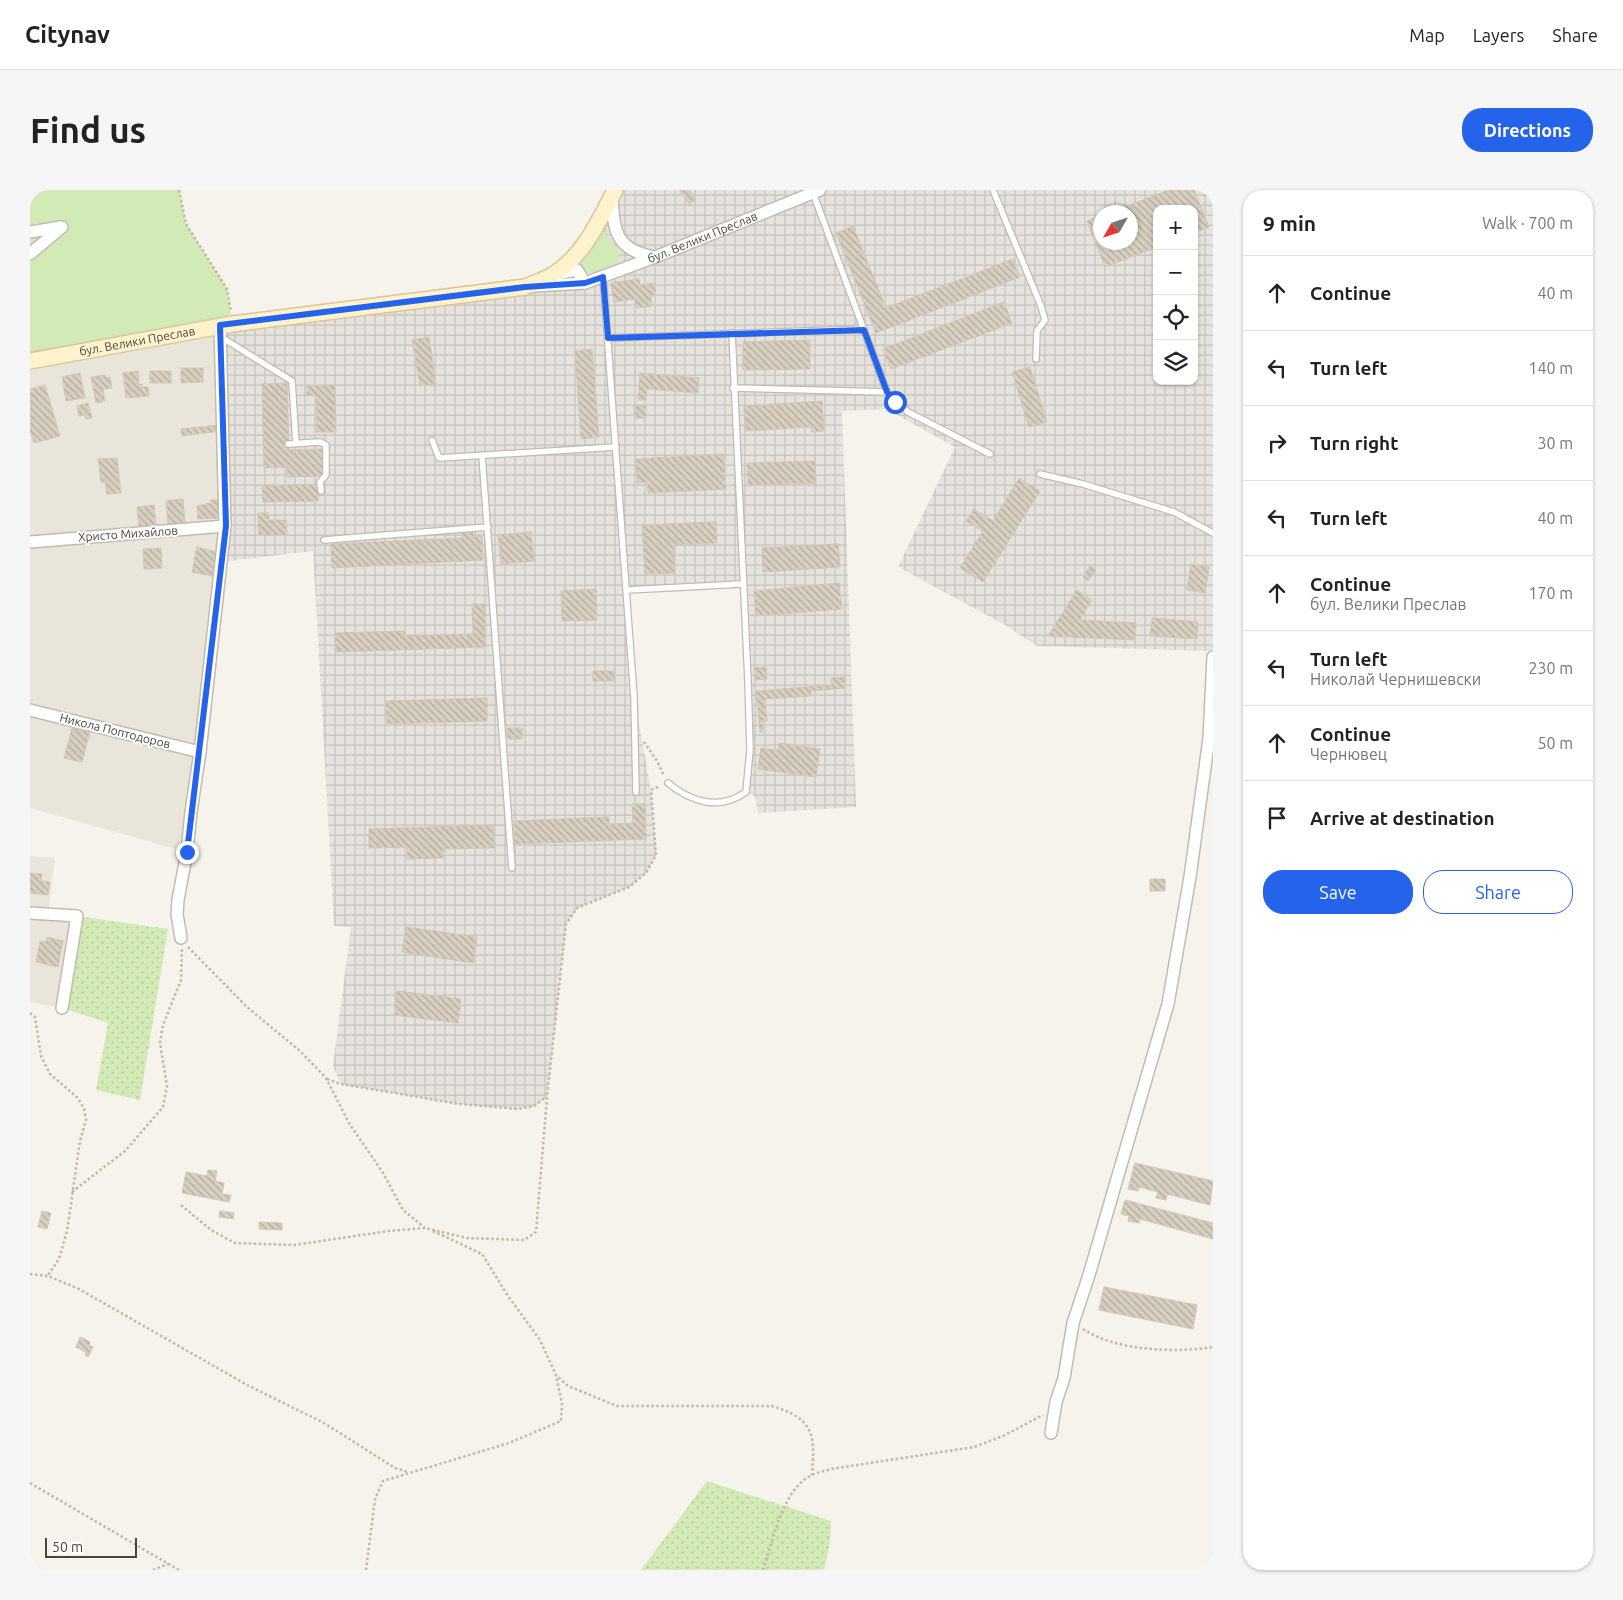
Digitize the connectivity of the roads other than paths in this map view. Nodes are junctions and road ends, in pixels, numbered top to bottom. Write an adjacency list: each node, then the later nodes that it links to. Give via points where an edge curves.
1 (993, 190): 15 (lane, via 1045,320 1037,331)
2 (816, 192): 6 (street, бул. Велики Преслав); 12 (lane)
3 (614, 193): 6 (street, via 613,220 627,248 636,254); 7 (main road, бул. Велики Преслав, via 579,252)
4 (30, 232): 5 (street, via 62,227)
5 (30, 254)
6 (656, 257): 8 (street, бул. Велики Преслав)
7 (554, 274): 9 (street, via 577,270); 10 (main road, бул. Велики Преслав)
8 (603, 277): 9 (street, бул. Велики Преслав); 14 (lane)
9 (585, 283): 10 (street, бул. Велики Преслав)
10 (525, 287): 11 (main road, бул. Велики Преслав)
11 (224, 329): 16 (main road, бул. Велики Преслав); 21 (lane, via 292,382); 27 (street)
12 (864, 330): 13 (lane); 18 (lane)
13 (732, 334): 14 (lane); 17 (lane)
14 (608, 338): 22 (lane)
15 (1036, 358)
16 (30, 361)
17 (733, 388): 18 (lane); 32 (lane)
18 (887, 392): 23 (lane, via 908,412)
19 (432, 440): 24 (lane, via 439,458)
20 (288, 444): 21 (lane)
21 (296, 444): 26 (lane, via 320,442 326,445 326,475 320,482)
22 (616, 447): 24 (lane); 33 (lane)
23 (990, 454)
24 (482, 455): 28 (lane)
25 (1040, 474): 29 (lane, via 1174,512)
26 (321, 490)
27 (226, 526): 31 (street, Христо Михайлов); 36 (street)
28 (488, 526): 30 (lane); 39 (lane)
29 (1213, 533)
30 (324, 540)
31 (30, 542)
32 (742, 584): 33 (lane); 37 (lane, via 749,691 750,750 746,792 737,798 711,803 691,798)
33 (627, 590): 38 (lane)
34 (1213, 657): 43 (street, via 1209,738 1168,1004 1090,1275 1073,1323)
35 (30, 710): 36 (street, Никола Поптодоров)
36 (200, 752): 41 (street, via 178,900)
37 (668, 783)
38 (636, 792)
39 (512, 868)
40 (30, 913): 42 (street, via 77,916)
41 (181, 938)
42 (62, 1008)
43 (1051, 1433)

